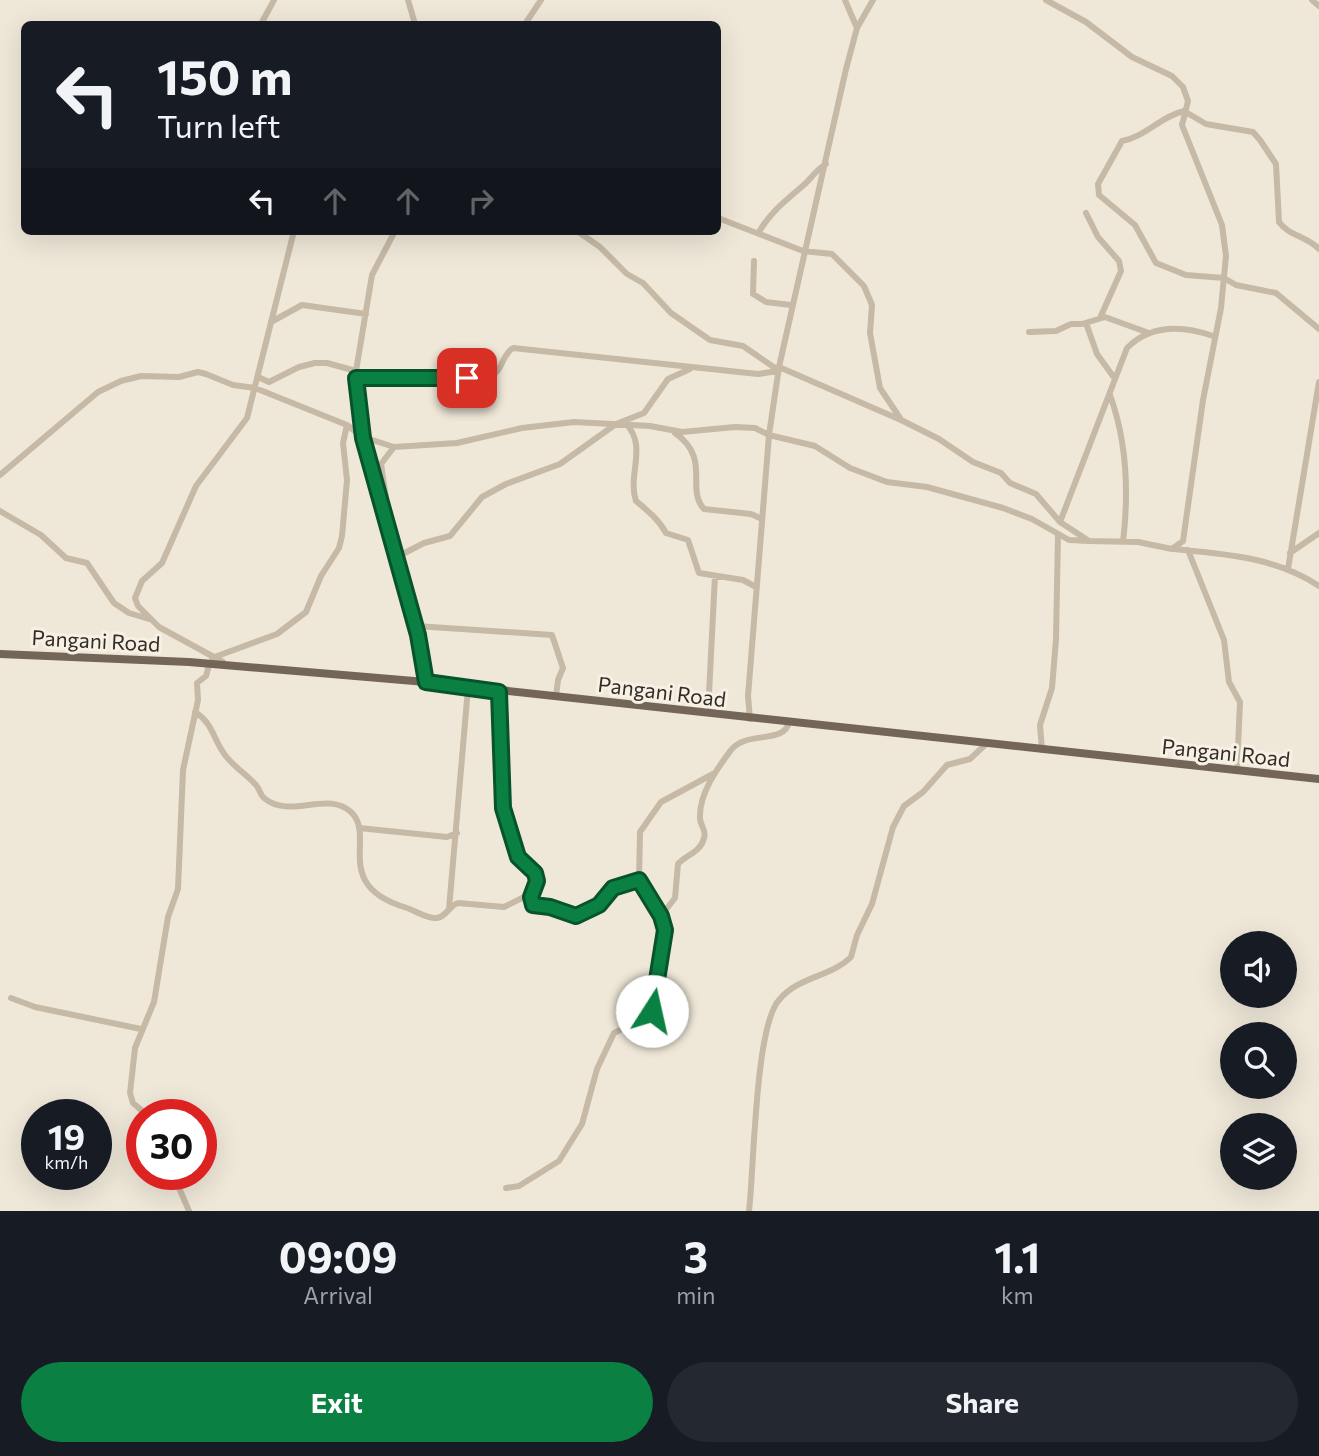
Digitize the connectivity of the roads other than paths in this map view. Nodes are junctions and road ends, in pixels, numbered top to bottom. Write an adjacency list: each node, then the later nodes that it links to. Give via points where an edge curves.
1 (274, 0): 9 (street)
2 (408, 0): 10 (street)
3 (541, 0): 11 (street)
4 (845, 0): 12 (street)
5 (873, 0): 12 (street)
6 (1046, 0): 13 (street, via 1086,22 1132,57 1172,76 1187,93)
7 (1312, 0): 8 (street)
8 (1319, 6)
9 (263, 21)
10 (414, 21)
11 (527, 21)
12 (857, 29): 14 (street)
13 (1184, 111): 21 (street, via 1218,129 1253,132 1276,164 1279,222 1284,230 1312,241); 24 (street, via 1182,125 1222,225); 24 (street, via 1119,144 1097,190 1112,209 1135,225 1156,263 1186,275)
14 (826, 164): 17 (street, via 768,215); 22 (street)
15 (1086, 213): 27 (street, via 1121,271)
16 (721, 219): 17 (street)
17 (759, 232): 22 (street)
18 (293, 235): 28 (street)
19 (393, 235): 26 (street, via 373,269)
20 (583, 235): 35 (street, via 643,283 671,313 709,340 743,346)
21 (1319, 249)
22 (803, 251): 25 (street); 42 (street, via 832,254 867,289 880,388)
23 (754, 261): 25 (street, via 755,296)
24 (1224, 278): 30 (street, via 1276,293); 33 (street)
25 (792, 305): 35 (street)
26 (366, 314): 28 (street, via 302,305); 36 (street)
27 (1100, 318): 29 (street); 32 (street)
28 (271, 322): 37 (street)
29 (1086, 323): 31 (street); 38 (street, via 1097,354)
30 (1319, 329)
31 (1029, 332)
32 (1149, 333): 33 (street, via 1182,328); 38 (street, via 1127,348)
33 (1213, 336): 59 (street, via 1185,535 1181,545)
34 (692, 368): 35 (street, via 758,374); 36 (street, via 513,348 505,354 499,371 490,376); 43 (street, via 668,379 643,414)
35 (778, 369): 42 (street); 47 (street)
36 (356, 375): 37 (street, via 322,362 269,382); 48 (street)
37 (258, 377): 40 (street)
38 (1115, 379): 41 (street)
39 (1319, 382): 61 (street)
40 (255, 388): 45 (street); 50 (street, via 198,372 129,378 98,392); 67 (street, via 247,418 196,486 162,563 138,585 136,602)
41 (1110, 395): 54 (street); 58 (street, via 1123,434 1129,499)
42 (901, 420): 54 (street, via 1036,494)
43 (615, 424): 44 (street); 49 (street, via 566,422 457,443); 62 (street, via 560,464 482,497 450,536)
44 (626, 424): 46 (street); 64 (street, via 637,441 636,501 660,521 666,533 688,540 699,573)
45 (347, 425): 48 (street); 70 (street, via 342,536 306,612 277,634)
46 (674, 432): 47 (street, via 745,427); 53 (street, via 686,440 695,457 698,498 704,509)
47 (769, 435): 53 (street); 56 (street, via 815,446 850,468 887,482 927,487 1003,508)
48 (363, 437): 49 (street); 51 (street)
49 (394, 447): 51 (street, via 381,464 386,498)
50 (0, 475)
51 (382, 509): 62 (street)
52 (0, 511): 67 (street, via 41,535 66,558 91,566 119,607)
53 (762, 519): 66 (street)
54 (1060, 522): 57 (street)
55 (1319, 533): 61 (street)
56 (1058, 535): 57 (street); 80 (street, via 1056,639 1052,688 1040,725)
57 (1089, 541): 58 (street)
58 (1123, 542): 59 (street)
59 (1172, 549): 60 (street)
60 (1188, 550): 63 (street, via 1248,556); 81 (street, via 1224,640 1229,682 1240,702)
61 (1290, 552): 63 (street)
62 (395, 558): 68 (street)
63 (1288, 569): 65 (street)
64 (715, 576): 66 (street, via 752,582); 76 (street)
65 (1319, 586)
66 (757, 589): 77 (street)
67 (151, 620): 70 (street)
68 (415, 625): 71 (street); 74 (street, via 552,635 564,668)
69 (0, 654): 70 (main road, Pangani Road)
70 (211, 661): 71 (main road, Pangani Road); 75 (street, via 206,676 197,683)
71 (426, 682): 72 (main road, Pangani Road)
72 (468, 688): 73 (main road, Pangani Road); 85 (street)
73 (499, 692): 74 (main road, Pangani Road); 87 (street, via 503,808 518,857 535,873 537,884)
74 (556, 696): 76 (main road, Pangani Road)
75 (195, 712): 84 (street, via 208,720 224,753 264,799 299,807 337,804 353,814); 91 (street, via 183,770 178,889 168,918 154,1002)
76 (708, 713): 77 (main road, Pangani Road)
77 (750, 719): 78 (main road, Pangani Road)
78 (789, 722): 79 (main road, Pangani Road); 82 (street, via 782,734 755,737 734,747)
79 (986, 744): 80 (main road, Pangani Road); 96 (street, via 970,759 947,765 904,806 851,957 801,982 774,1007 762,1056)
80 (1042, 750): 81 (main road, Pangani Road)
81 (1237, 771): 83 (main road, Pangani Road)
82 (713, 774): 86 (street, via 656,807 640,832); 89 (street, via 700,817 703,842 678,864 675,898)
83 (1319, 779)
84 (359, 828): 85 (street, via 447,837); 88 (street, via 359,865 375,892 434,918 443,917)
85 (457, 833): 88 (street)
86 (639, 880): 87 (street, via 613,888 599,905 576,916 533,905); 89 (street)
87 (532, 893): 88 (street, via 507,906 469,902)
88 (449, 909)
89 (661, 916): 93 (street, via 666,941 652,1011 614,1033 594,1076 582,1124 559,1161 519,1186)
90 (10, 998): 91 (street)
91 (141, 1029): 92 (street, via 135,1048)
92 (132, 1099)
93 (506, 1188)
94 (180, 1190): 95 (street)
95 (189, 1211)
96 (748, 1211)

